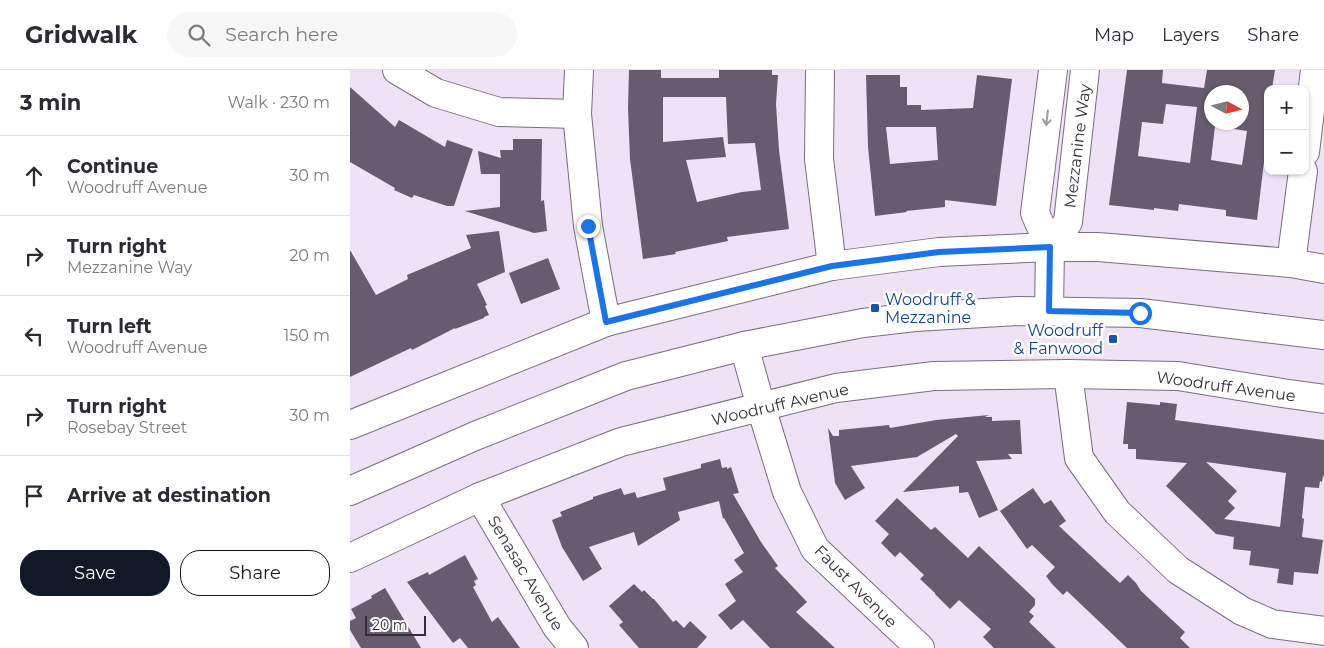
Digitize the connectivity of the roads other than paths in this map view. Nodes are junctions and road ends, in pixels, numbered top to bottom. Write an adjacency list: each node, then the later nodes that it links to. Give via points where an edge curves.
1 (397, 70): 7 (street, via 436,93 499,112)
2 (580, 70): 7 (street)
3 (820, 70): 12 (street, via 819,158)
4 (1053, 70): 10 (street, Mezzanine Way, one-way to 10, via 1035,213)
5 (1085, 70): 10 (street, Mezzanine Way, via 1068,222)
6 (1316, 70): 8 (street)
7 (577, 114): 15 (street, via 588,226)
8 (1308, 130)
9 (1302, 175): 11 (street)
10 (1050, 247): 11 (street, via 1098,247); 12 (street, via 939,252); 14 (street, Mezzanine Way)
11 (1291, 263): 13 (street)
12 (832, 266): 15 (street)
13 (1324, 269)
14 (1049, 311): 16 (street, via 1140,313); 17 (street, via 915,317 863,323)
15 (606, 322): 21 (street)
16 (1324, 335)
17 (744, 346): 20 (street, Faust Avenue); 22 (street, via 626,376 475,436)
18 (1068, 374): 19 (street, Woodruff Avenue, via 1178,376); 20 (street, Woodruff Avenue, via 934,376 836,388); 25 (street, via 1079,458 1117,512 1178,570 1242,611 1272,624)
19 (1324, 399)
20 (761, 407): 23 (street, Woodruff Avenue, via 621,442); 27 (street, Faust Avenue, via 787,492 815,549)
21 (350, 424)
22 (350, 491)
23 (480, 497): 24 (street, Woodruff Avenue); 26 (street, Senasac Avenue, via 557,627)
24 (350, 558)
25 (1324, 630)
26 (574, 648)
27 (920, 648)

